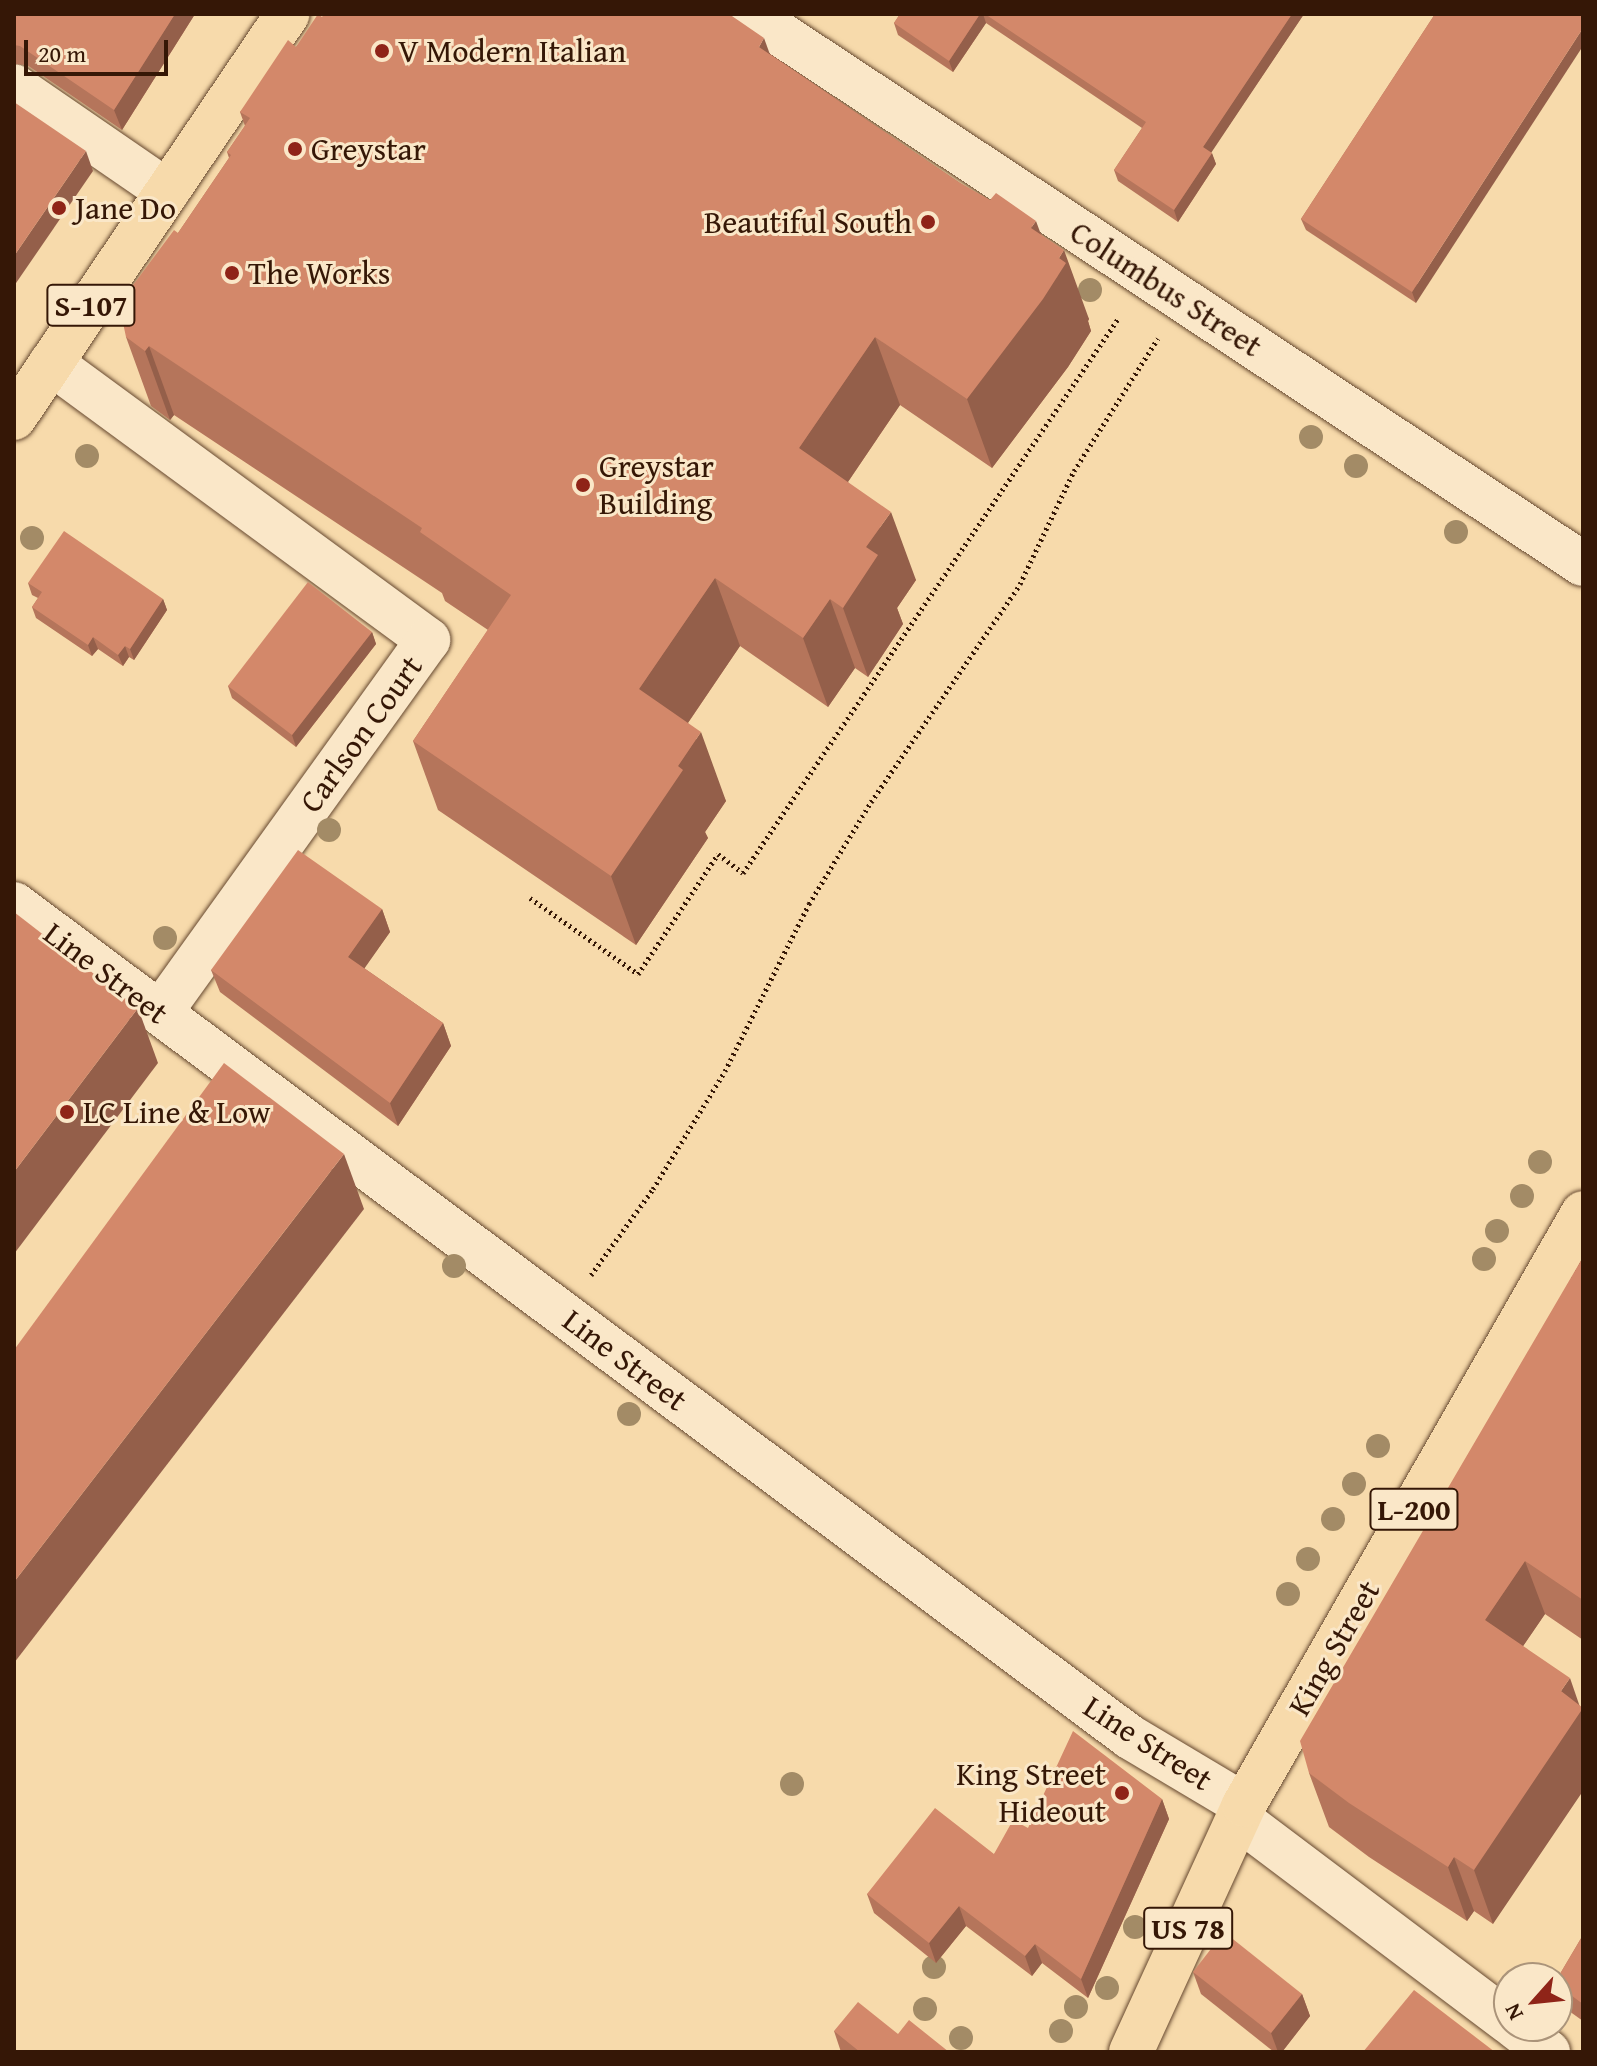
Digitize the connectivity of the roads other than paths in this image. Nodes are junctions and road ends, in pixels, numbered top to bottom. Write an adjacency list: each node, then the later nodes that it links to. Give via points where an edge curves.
1 (288, 14): 5 (main road, S-107)
2 (750, 14): 3 (street, Columbus Street)
3 (805, 29): 8 (street, Columbus Street, via 1183,300)
4 (14, 86): 5 (street)
5 (167, 191): 6 (main road, S-107)
6 (51, 363): 7 (main road, S-107); 10 (street, Carlson Court, via 428,640)
7 (14, 418)
8 (1583, 564)
9 (14, 904): 10 (street, Line Street)
10 (160, 1013): 12 (street, Line Street, via 1130,1737)
11 (1583, 1213): 12 (main road, King Street / L-200)
12 (1241, 1811): 13 (street, Line Street); 14 (main road, King Street / US 78)
13 (1493, 2010)
14 (1135, 2050)

